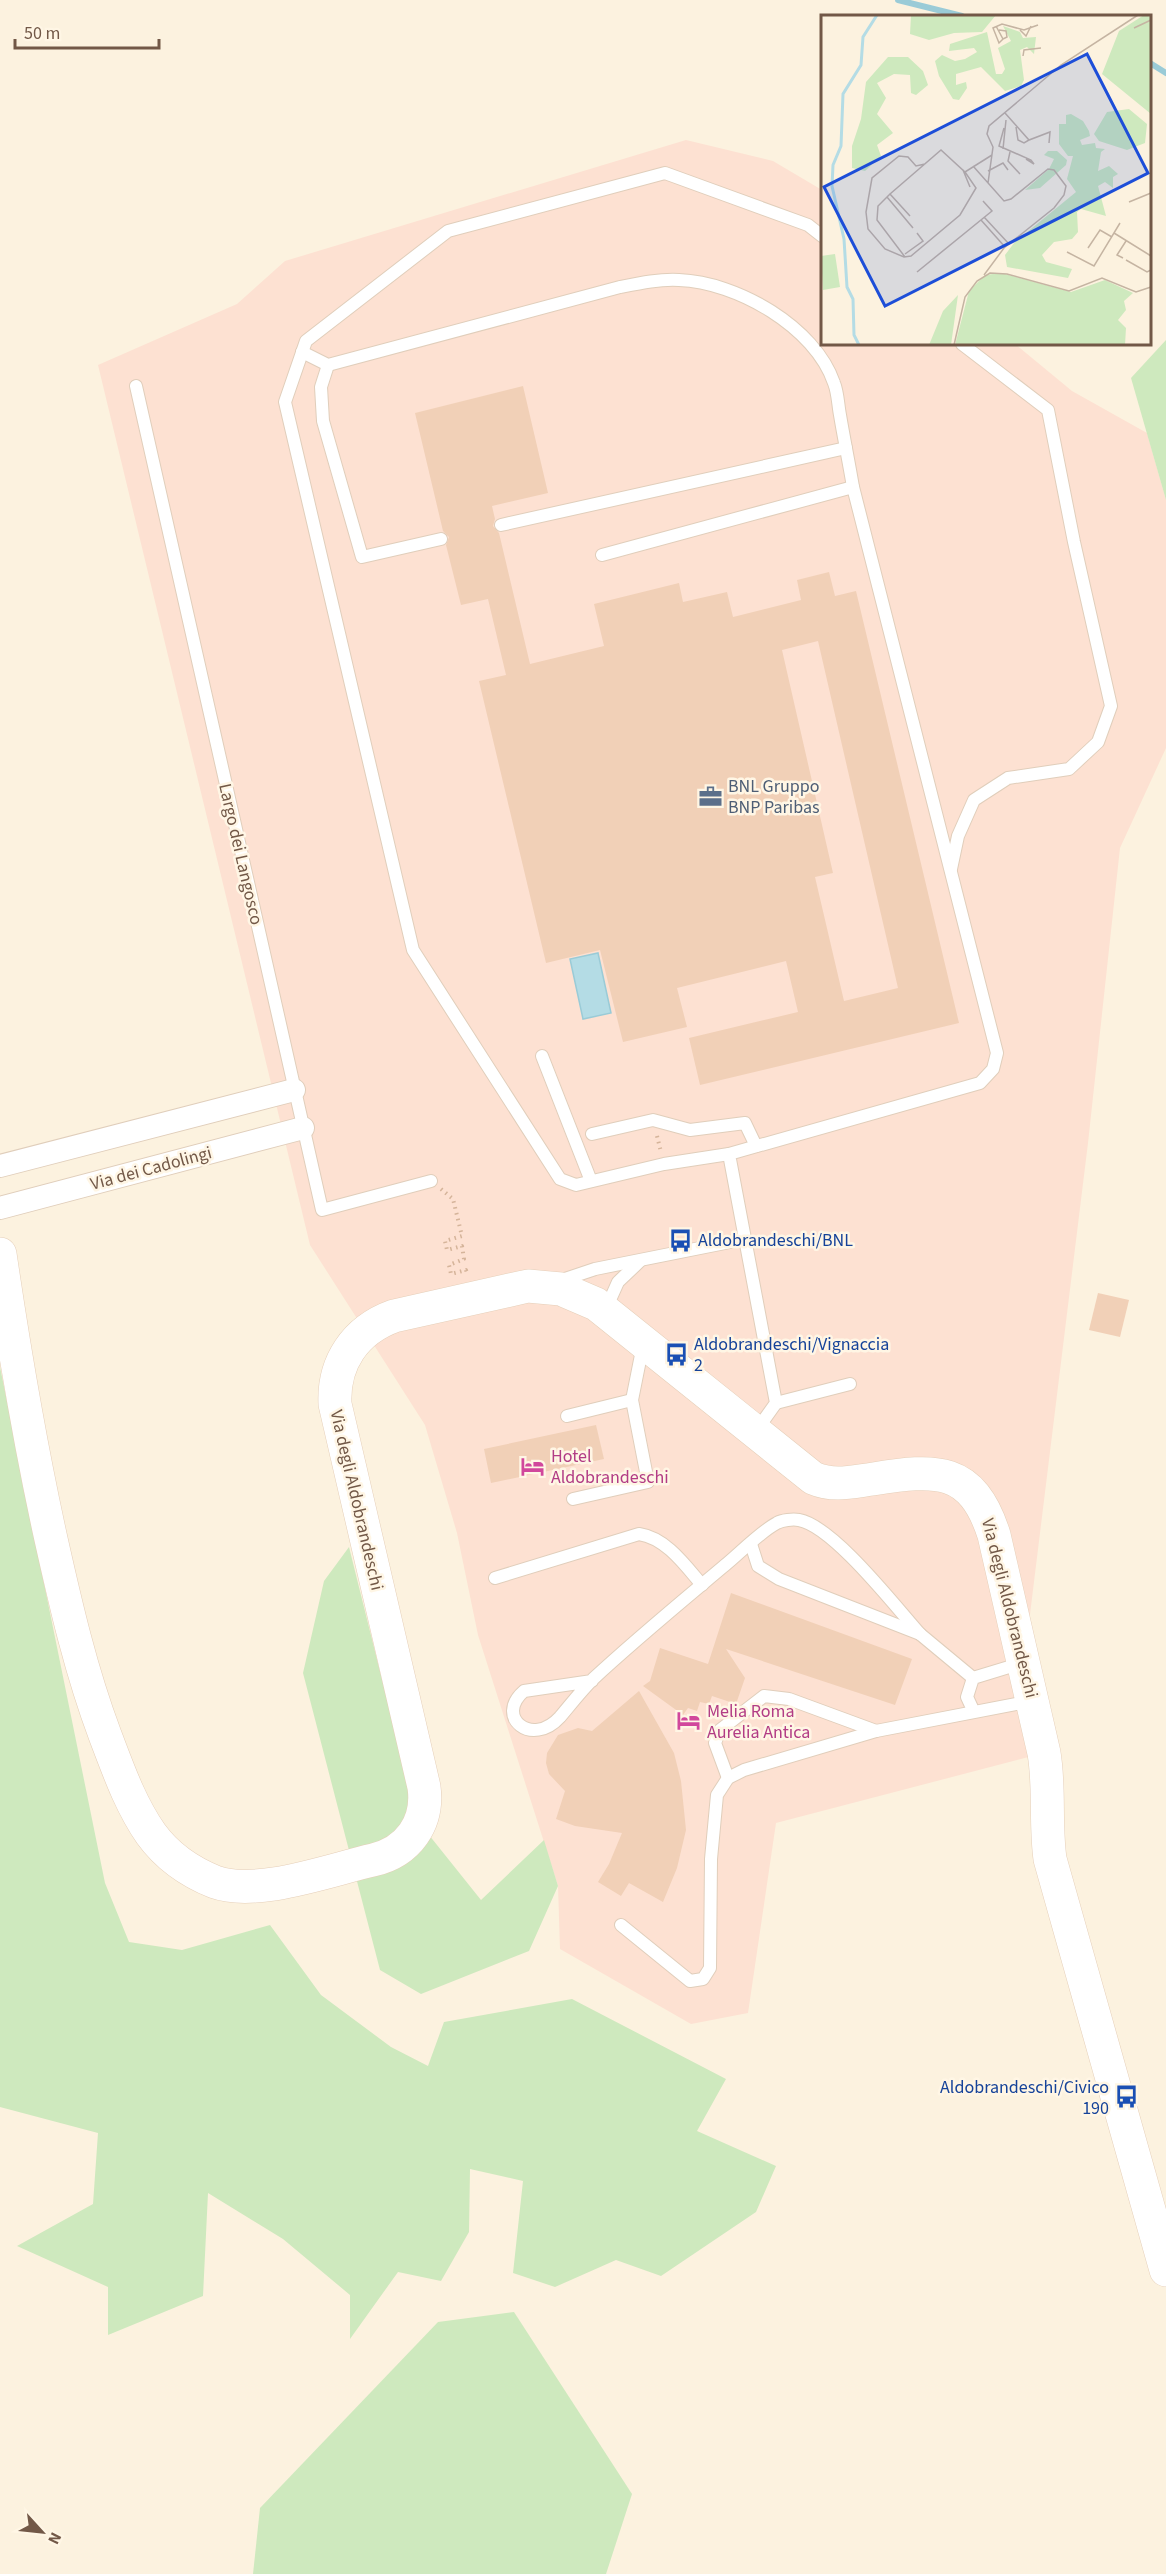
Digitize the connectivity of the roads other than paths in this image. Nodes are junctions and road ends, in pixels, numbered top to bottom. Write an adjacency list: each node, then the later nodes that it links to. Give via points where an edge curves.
1 (821, 235): 3 (lane, via 808,225 665,173 448,231 306,341)
2 (963, 345): 11 (lane, via 1048,410 1111,706 1098,742 1069,769 1008,778 974,800 958,836)
3 (302, 352): 4 (lane); 20 (lane, via 285,402 413,950 560,1179 576,1185)
4 (328, 365): 6 (lane, via 620,287 654,280 699,282 757,304 812,343 835,384); 9 (lane, via 321,387 323,421 362,556)
5 (136, 386): 13 (lane, Largo dei Langosco)
6 (846, 448): 7 (lane); 8 (lane)
7 (853, 487): 10 (lane); 11 (lane)
8 (501, 525)
9 (441, 538)
10 (602, 555)
11 (951, 872): 16 (lane, via 997,1053 993,1069 980,1083)
12 (542, 1056): 20 (lane)
13 (294, 1090): 14 (lane, Largo dei Langosco); 18 (street)
14 (303, 1128): 19 (lane, Largo dei Langosco, via 322,1210); 21 (street, Via dei Cadolingi)
15 (592, 1134): 16 (lane, via 653,1120 690,1130 745,1123)
16 (756, 1146): 17 (lane)
17 (729, 1154): 20 (lane); 22 (lane)
18 (0, 1166)
19 (431, 1181)
20 (591, 1181)
21 (0, 1208)
22 (746, 1239): 24 (lane); 30 (lane)
23 (0, 1254): 25 (street, Via degli Aldobrandeschi, via 39,1485 81,1667 110,1748 138,1814 162,1848 197,1874 218,1883 244,1887 387,1856 409,1841 425,1808 424,1787 341,1434 335,1389 346,1354 358,1337 394,1316 528,1286)
24 (640, 1262): 25 (lane, via 595,1269); 26 (lane, via 618,1282)
25 (545, 1286): 26 (street, Via degli Aldobrandeschi, via 587,1298)
26 (605, 1311): 27 (street, Via degli Aldobrandeschi)
27 (644, 1341): 29 (lane); 32 (street, Via degli Aldobrandeschi)
28 (850, 1384): 30 (lane)
29 (632, 1400): 31 (lane); 33 (lane, via 648,1482)
30 (776, 1403): 32 (lane)
31 (567, 1416)
32 (755, 1432): 38 (street, Via degli Aldobrandeschi, via 803,1471 824,1482 844,1484 930,1474 959,1482 973,1492 994,1535)
33 (573, 1499)
34 (752, 1544): 36 (lane); 37 (lane, via 758,1566 779,1579); 37 (lane, via 777,1523 797,1519 814,1524 832,1537)
35 (495, 1578): 36 (lane, via 639,1534 649,1535 674,1553)
36 (702, 1585): 40 (lane)
37 (920, 1634): 39 (lane)
38 (1024, 1663): 39 (lane); 41 (street, Via degli Aldobrandeschi)
39 (973, 1678): 42 (lane, via 967,1696)
40 (591, 1681): 40 (lane, via 524,1691 514,1702 514,1717 526,1731 542,1730 557,1720)
41 (1033, 1700): 42 (lane); 46 (street, Via degli Aldobrandeschi, via 1047,1768 1050,1858)
42 (973, 1710): 43 (lane)
43 (876, 1731): 44 (lane); 44 (lane, via 789,1700 764,1696 720,1730 715,1743)
44 (728, 1778): 45 (lane, via 717,1794 711,1859 710,1968 706,1976 699,1982 690,1982)
45 (621, 1925)
46 (1166, 2270)

